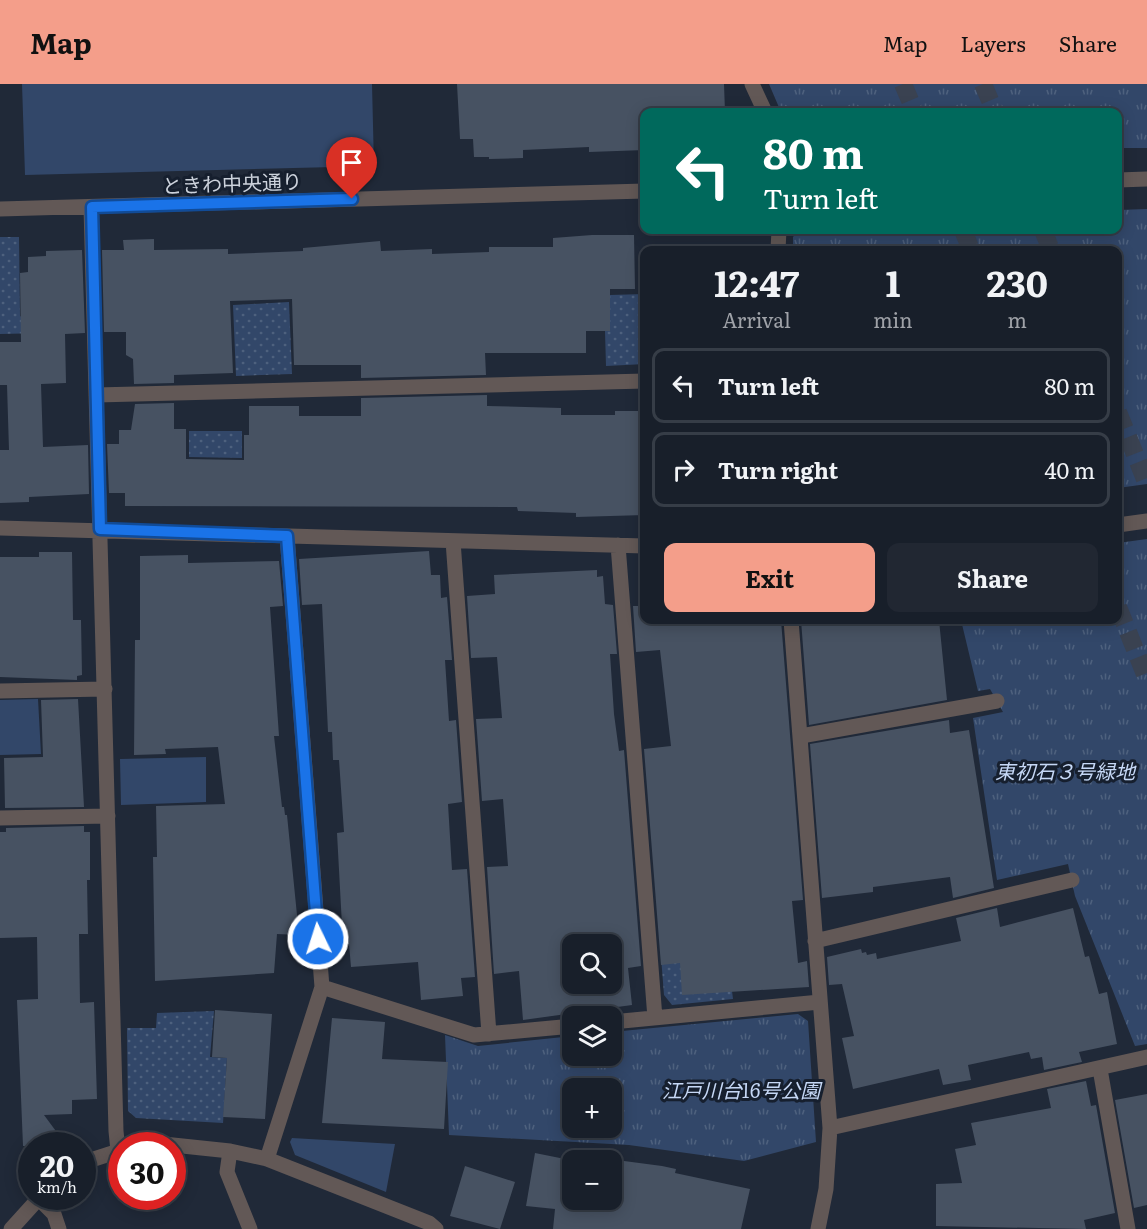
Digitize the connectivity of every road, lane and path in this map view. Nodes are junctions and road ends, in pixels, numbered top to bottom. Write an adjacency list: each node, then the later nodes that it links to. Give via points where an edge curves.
1 (752, 84): 2 (street)
2 (763, 108)
3 (1147, 179): 4 (street)
4 (1122, 180)
5 (640, 191): 6 (street, ときわ中央通り)
6 (92, 207): 7 (street, ときわ中央通り); 9 (street)
7 (0, 209)
8 (640, 381): 9 (street)
9 (96, 395): 13 (street)
10 (1147, 521): 11 (street)
11 (1122, 524)
12 (0, 528): 13 (street)
13 (100, 529): 14 (street); 19 (street)
14 (287, 536): 15 (street); 27 (street)
15 (453, 541): 16 (street); 32 (street)
16 (618, 545): 17 (street); 29 (street)
17 (640, 546)
18 (791, 624): 22 (street)
19 (105, 689): 20 (street); 23 (street)
20 (0, 692)
21 (997, 701): 22 (street)
22 (801, 735): 26 (street)
23 (108, 816): 24 (street); 36 (street)
24 (0, 818)
25 (1072, 880): 26 (street)
26 (815, 941): 28 (street)
27 (322, 987): 32 (street, via 474,1035); 39 (street)
28 (820, 1002): 29 (street); 35 (street)
29 (655, 1018): 30 (street)
30 (622, 1021)
31 (562, 1027): 32 (street)
32 (489, 1034)
33 (1147, 1057): 34 (street)
34 (1100, 1069): 35 (street); 47 (street)
35 (830, 1128): 46 (street, via 826,1189)
36 (116, 1132)
37 (186, 1146): 38 (street)
38 (230, 1151): 39 (street); 44 (street, via 227,1172)
39 (267, 1159): 45 (street)
40 (28, 1210): 42 (street)
41 (50, 1210): 43 (street)
42 (11, 1229)
43 (59, 1229)
44 (250, 1229)
45 (436, 1229)
46 (818, 1229)
47 (1128, 1229)

